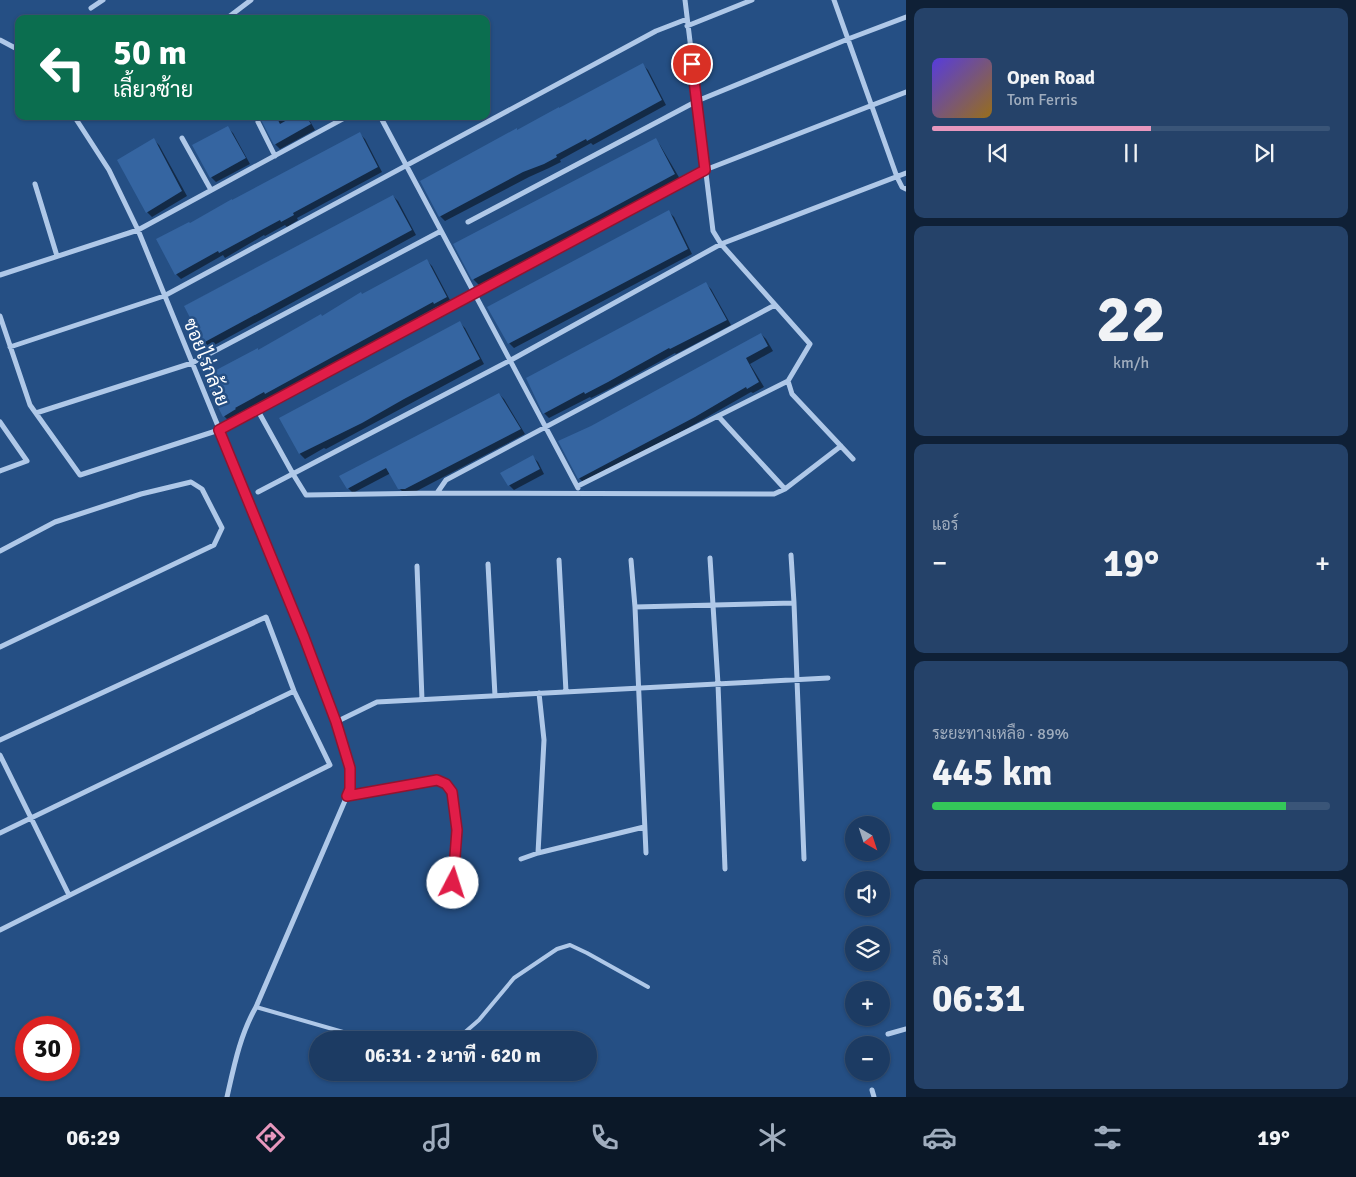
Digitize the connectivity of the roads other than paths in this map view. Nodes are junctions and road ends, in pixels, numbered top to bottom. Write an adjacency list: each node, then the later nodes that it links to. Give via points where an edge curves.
1 (102, 0): 6 (street)
2 (251, 0): 7 (street)
3 (685, 0): 9 (street)
4 (752, 0): 10 (street)
5 (834, 0): 11 (street)
6 (91, 8)
7 (231, 15)
8 (906, 17): 11 (street)
9 (687, 19): 10 (street); 23 (street, via 656,31)
10 (687, 26): 15 (street)
11 (848, 39): 15 (street); 16 (street)
12 (0, 40): 13 (street)
13 (15, 48)
14 (906, 92): 16 (street)
15 (697, 101): 24 (street); 30 (street)
16 (872, 105): 24 (street); 26 (street)
17 (77, 120): 31 (street, ซอยไร่กล้วย, via 109,170)
18 (335, 120): 22 (street)
19 (382, 120): 23 (street)
20 (258, 122): 22 (street)
21 (182, 138): 29 (street)
22 (275, 156): 29 (street)
23 (406, 166): 32 (street); 37 (street)
24 (705, 170): 33 (street, via 713,231); 36 (street)
25 (906, 173): 26 (street)
26 (897, 177): 28 (street); 33 (street)
27 (35, 184): 34 (street)
28 (906, 189)
29 (211, 190): 31 (street)
30 (468, 222)
31 (138, 230): 34 (street); 37 (street, ซอยไร่กล้วย)
32 (442, 231): 36 (street); 42 (street)
33 (721, 244): 38 (street); 41 (street)
34 (57, 256): 35 (street)
35 (0, 275)
36 (475, 293): 41 (street); 44 (street)
37 (164, 296): 40 (street); 42 (street, ซอยไร่กล้วย)
38 (775, 305): 43 (street, via 810,344); 48 (street)
39 (0, 316): 40 (street)
40 (10, 346): 45 (street, via 30,405)
41 (511, 360): 48 (street); 53 (street)
42 (192, 363): 45 (street); 49 (street, ซอยไร่กล้วย)
43 (788, 381): 46 (street); 50 (street, via 792,394)
44 (257, 409): 49 (street); 53 (street)
45 (36, 413): 49 (street, via 80,474)
46 (718, 416): 54 (street); 55 (street)
47 (0, 421): 52 (street, via 28,462)
48 (546, 426): 54 (street); 57 (street, via 446,480)
49 (219, 430): 79 (street, ซอยไร่กล้วย)
50 (841, 446): 51 (street); 55 (street)
51 (853, 459)
52 (0, 470)
53 (293, 474): 56 (street); 57 (street, via 306,496)
54 (578, 486): 58 (street)
55 (785, 489): 58 (street, via 774,494)
56 (258, 492)
57 (437, 493): 58 (street)
58 (578, 493)
59 (0, 551): 69 (street, via 55,522 141,494 191,482 202,489 222,528 214,545)
60 (791, 555): 66 (street)
61 (710, 558): 67 (street)
62 (559, 560): 75 (street)
63 (631, 560): 68 (street)
64 (488, 564): 77 (street)
65 (417, 566): 78 (street)
66 (794, 603): 67 (street); 71 (street)
67 (713, 604): 68 (street); 72 (street)
68 (635, 608): 73 (street)
69 (0, 647)
70 (828, 678): 71 (street)
71 (796, 680): 72 (street); 89 (street)
72 (718, 684): 73 (street); 90 (street)
73 (638, 688): 75 (street); 84 (street)
74 (294, 691): 80 (street, via 266,618); 83 (street); 91 (street, via 330,765)
75 (566, 692): 76 (street)
76 (539, 694): 77 (street); 86 (street, via 544,740)
77 (495, 696): 78 (street)
78 (422, 700): 79 (street, via 378,702)
79 (336, 722): 82 (street, ซอยไร่กล้วย, via 350,768)
80 (0, 740)
81 (0, 755): 83 (street)
82 (347, 796): 92 (street, via 437,780 446,784 452,792 457,830); 95 (street)
83 (30, 817): 85 (street); 91 (street)
84 (644, 827): 86 (street); 87 (street)
85 (0, 833)
86 (538, 853): 88 (street)
87 (646, 854)
88 (521, 859)
89 (804, 859)
90 (725, 869)
91 (69, 895): 93 (street)
92 (451, 901)
93 (0, 930)
94 (648, 987): 98 (lane, via 570,945 514,978)
95 (256, 1007): 97 (lane); 101 (street, via 237,1051)
96 (906, 1029): 99 (street)
97 (340, 1031)
98 (466, 1031)
99 (888, 1034)
100 (872, 1090): 102 (street)
101 (227, 1097)
102 (874, 1097)

